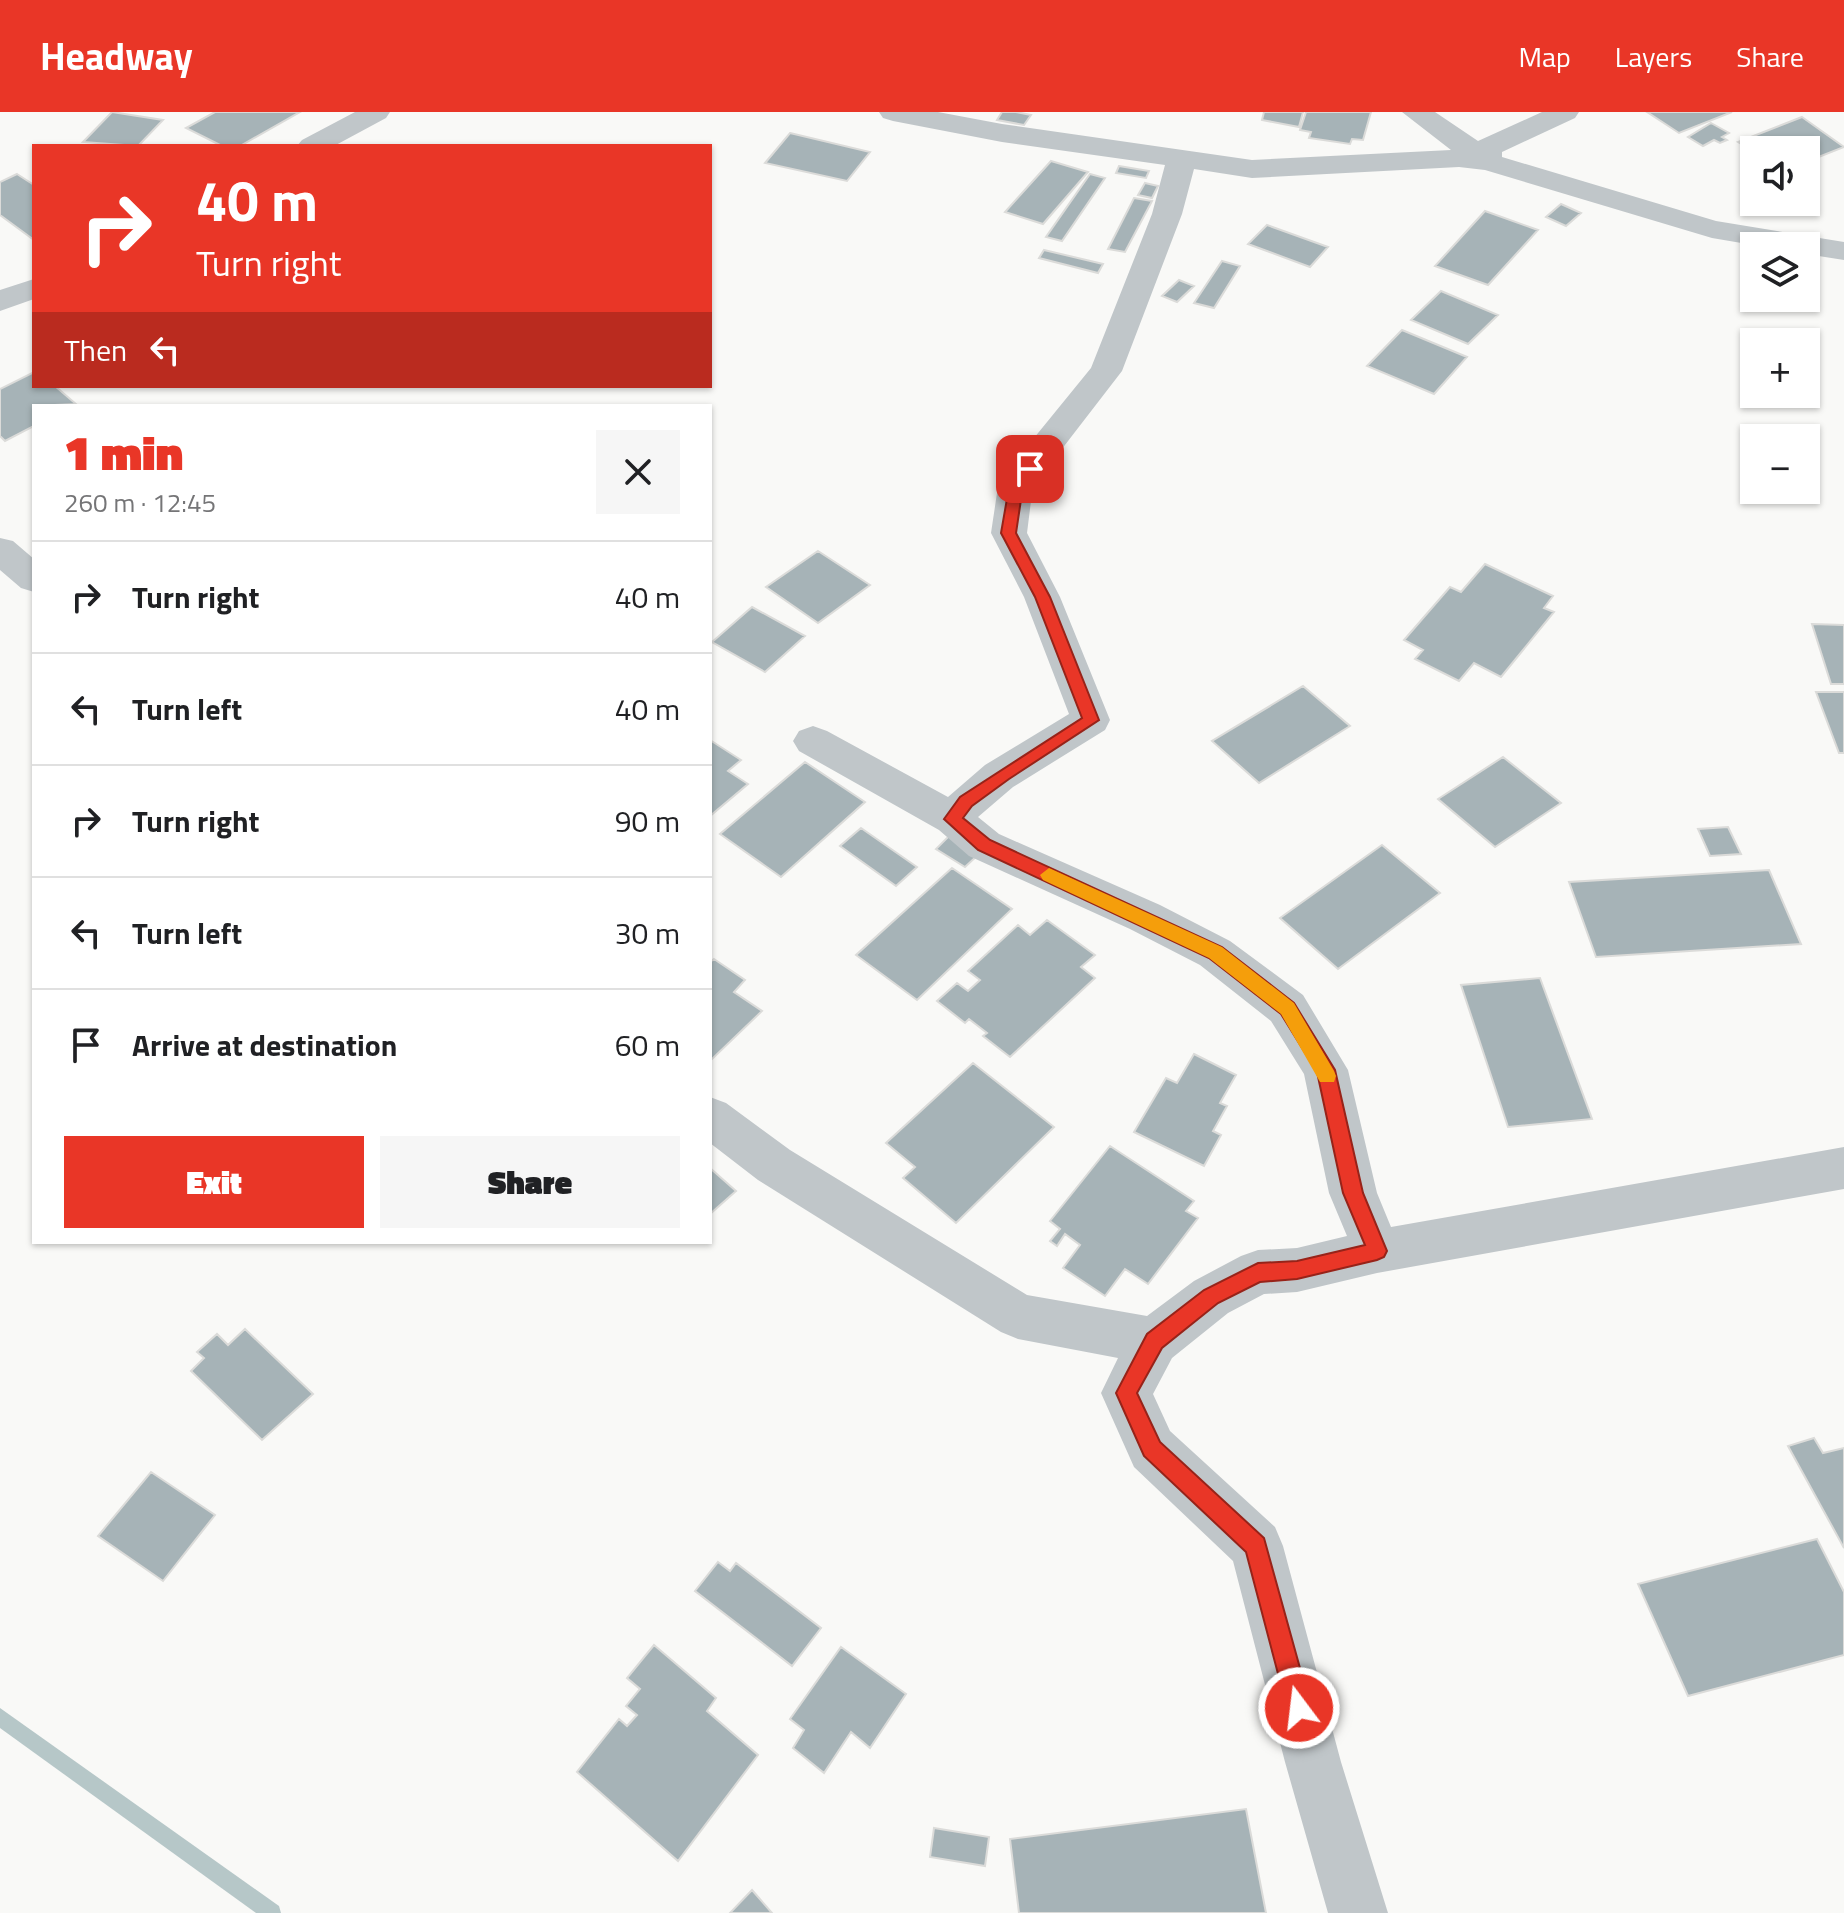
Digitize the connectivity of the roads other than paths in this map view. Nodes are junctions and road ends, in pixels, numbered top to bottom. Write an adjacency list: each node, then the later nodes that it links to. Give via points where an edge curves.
1 (376, 112): 5 (street)
2 (893, 112): 6 (street)
3 (1416, 112): 7 (street)
4 (1565, 112): 7 (street, via 1487,148)
5 (316, 144)
6 (1181, 161): 7 (street, via 1252,169 1459,158); 14 (street, via 1167,214 1106,371 1015,493 1009,533 1042,597 1091,720 966,801)
7 (1488, 162): 8 (street, via 1712,229)
8 (1844, 251)
9 (32, 289): 10 (street)
10 (0, 301)
11 (0, 550): 12 (street)
12 (32, 577)
13 (813, 741): 14 (street)
14 (953, 819): 17 (street, via 984,845 1215,953 1287,1008 1326,1070 1353,1193)
15 (712, 1118): 18 (street, via 774,1165 1018,1316)
16 (1844, 1168): 17 (street)
17 (1377, 1251): 18 (street, via 1297,1270 1258,1272 1211,1297)
18 (1154, 1341): 19 (street, via 1126,1393 1152,1449 1256,1546)
19 (1358, 1913)

